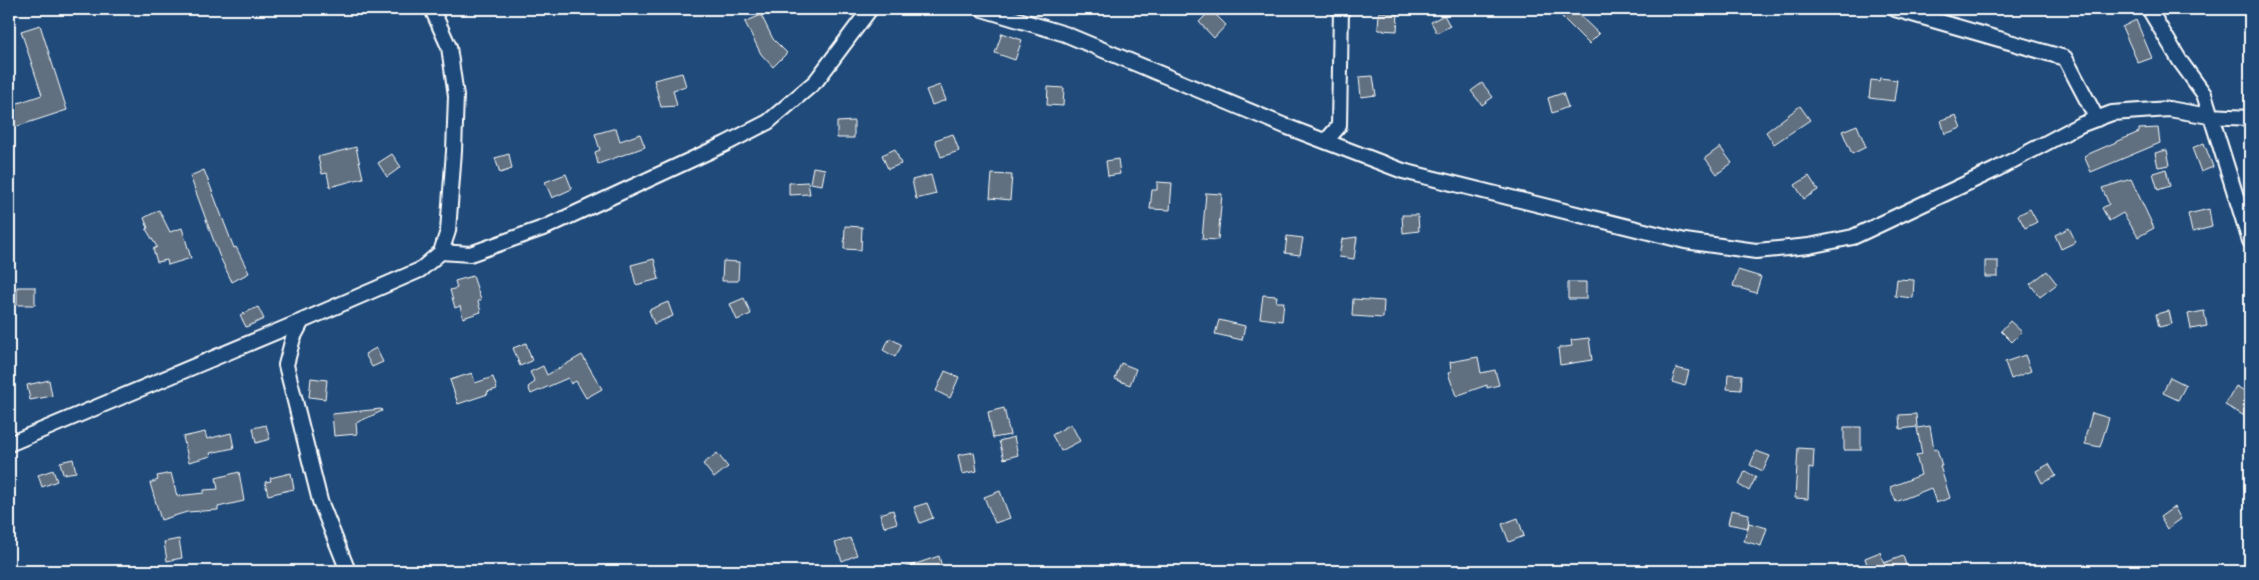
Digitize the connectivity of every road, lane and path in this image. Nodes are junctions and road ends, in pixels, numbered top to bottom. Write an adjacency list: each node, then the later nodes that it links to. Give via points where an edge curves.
1 (432, 9): 12 (street, via 449,47 456,96 448,231)
2 (870, 9): 12 (street, via 816,81 768,122 546,227 470,254)
3 (982, 9): 10 (street, via 1065,34)
4 (1341, 9): 10 (street, via 1339,126)
5 (1895, 9): 9 (street, via 2064,58)
6 (2149, 9): 7 (street, via 2204,94)
7 (2209, 116): 8 (street); 9 (street, via 2169,109 2112,113); 11 (street)
8 (2250, 118)
9 (2097, 119): 10 (street, via 1853,237 1756,252 1685,241 1494,196 1403,172)
10 (1326, 141)
11 (2250, 241)
12 (441, 252): 13 (street, via 420,270)
13 (302, 321): 14 (street); 15 (street, via 293,338 286,365 320,501)
14 (9, 444)
15 (348, 571)

